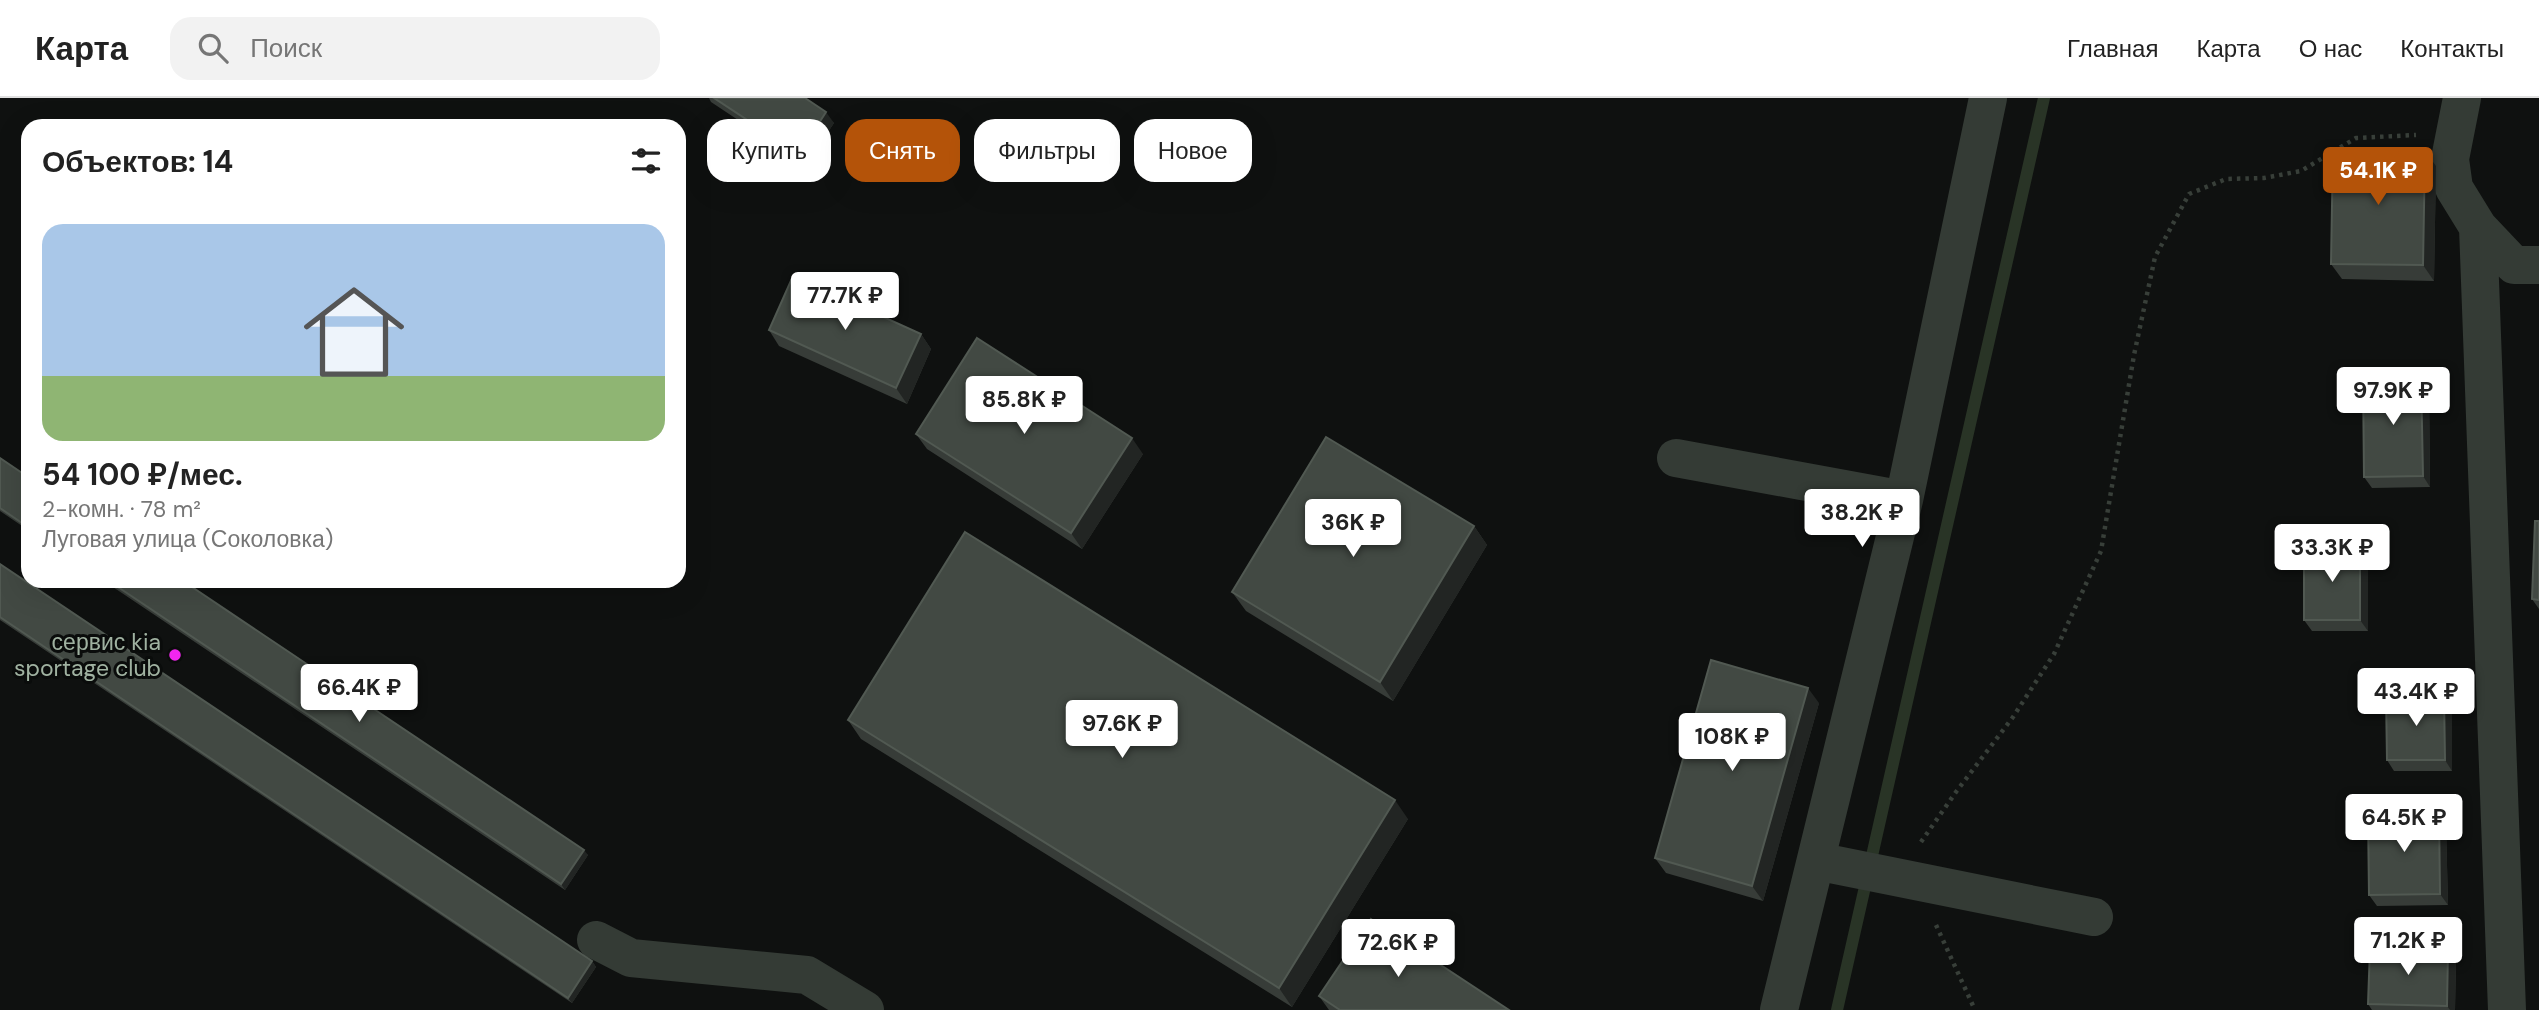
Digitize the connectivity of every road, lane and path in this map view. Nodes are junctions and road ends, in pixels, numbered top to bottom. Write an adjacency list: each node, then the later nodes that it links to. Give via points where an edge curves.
1 (1988, 98): 6 (street)
2 (2458, 116): 3 (street, via 2450,159 2454,188); 8 (path, via 2356,138 2301,171 2264,178 2225,178 2189,194 2155,257 2101,551 2054,654 2013,718 1956,792)
3 (2478, 227): 4 (street, via 2514,265); 14 (street)
4 (2539, 265)
5 (1676, 458): 6 (street)
6 (1904, 500): 7 (street)
7 (1816, 861): 8 (street); 12 (street)
8 (1906, 879): 9 (street); 13 (path)
9 (2094, 917)
10 (596, 940): 11 (street, via 631,958 807,975)
11 (865, 1010)
12 (1779, 1010)
13 (1975, 1010)
14 (2507, 1010)

